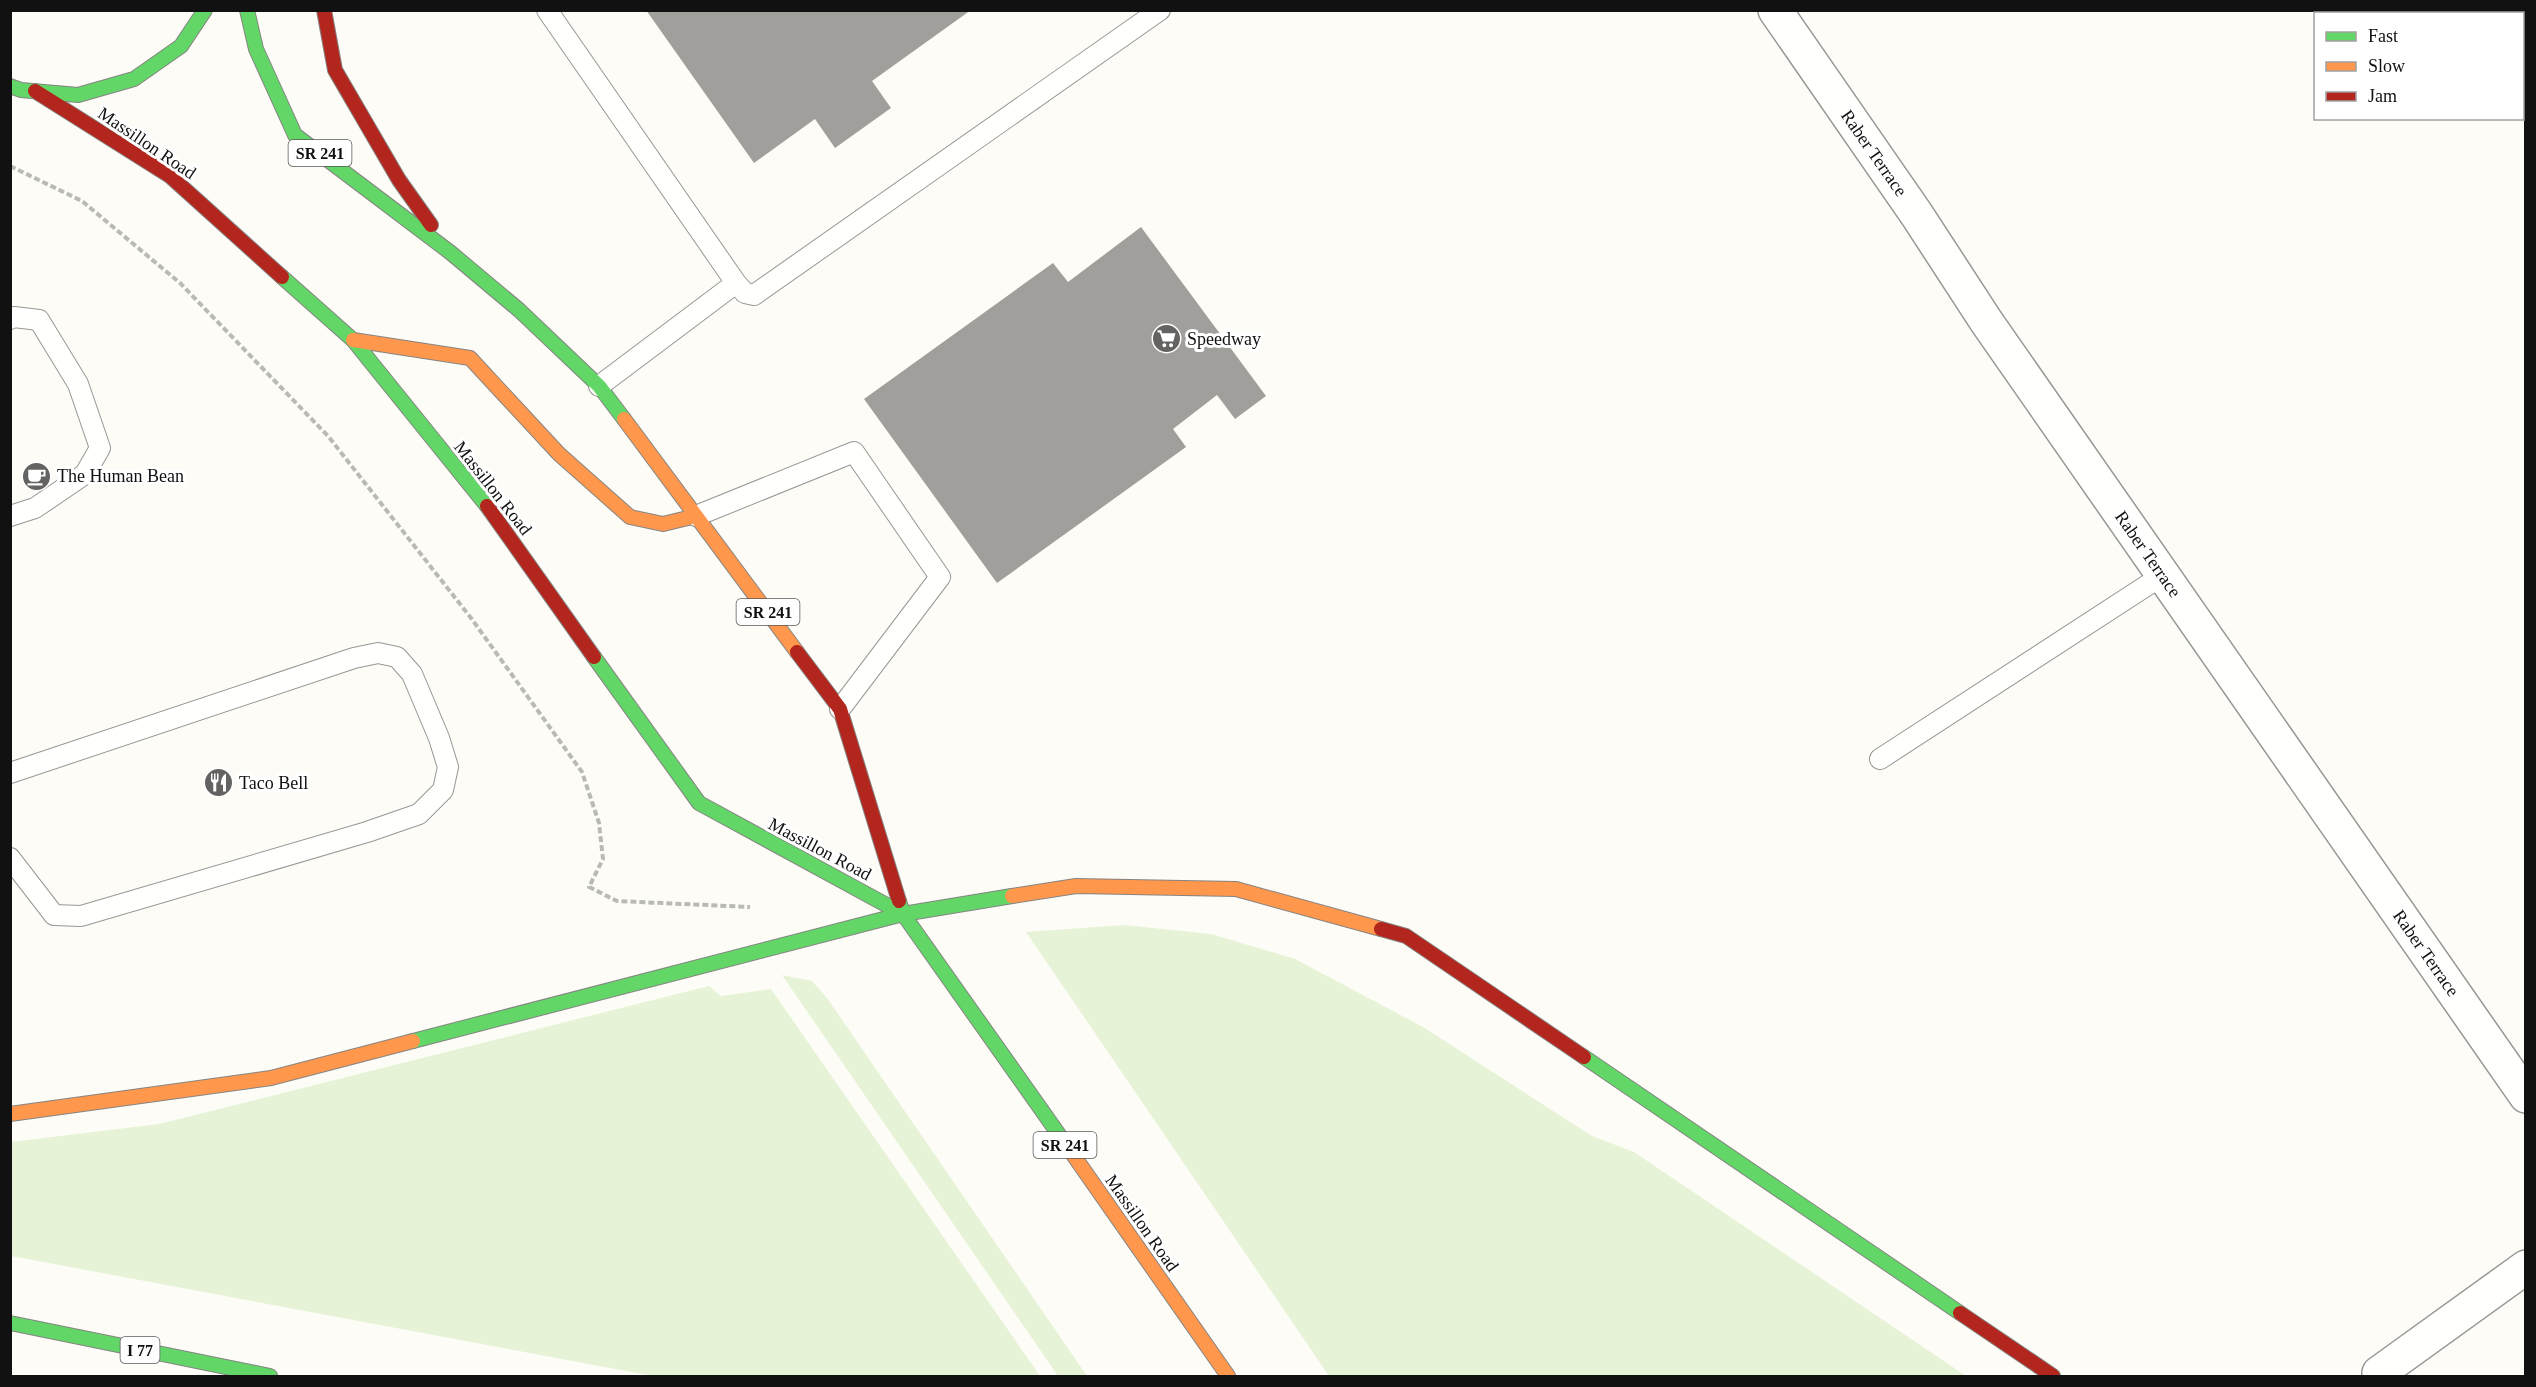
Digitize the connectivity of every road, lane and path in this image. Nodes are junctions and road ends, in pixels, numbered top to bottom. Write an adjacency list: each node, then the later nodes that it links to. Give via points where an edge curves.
1 (205, 10): 8 (main road, via 181,46 134,79 78,94)
2 (247, 10): 10 (main road, Massillon Road / SR 241, via 256,49 295,135)
3 (324, 10): 10 (main road, via 335,70 399,180)
4 (547, 10): 11 (lane)
5 (1160, 10): 11 (lane, via 769,286 754,295)
6 (1775, 10): 17 (street, Raber Terrace)
7 (10, 86): 8 (main road)
8 (35, 91): 13 (main road, Massillon Road, via 170,176)
9 (10, 166): 22 (path, via 82,201 180,283 328,436 471,618 582,772 599,823 603,859 589,887)
10 (451, 253): 14 (main road, Massillon Road / SR 241, via 519,310)
11 (736, 283): 14 (lane)
12 (10, 319): 15 (lane, via 39,320 78,384 100,448 85,474 35,508)
13 (353, 340): 16 (main road, via 470,358 559,454 630,517 663,524); 23 (main road, Massillon Road, via 489,509 699,804)
14 (599, 386): 16 (main road, Massillon Road / SR 241)
15 (10, 516)
16 (696, 516): 18 (main road, Massillon Road / SR 241); 18 (lane, via 854,452 940,577)
17 (2163, 575): 19 (lane); 24 (street, Raber Terrace)
18 (840, 709): 23 (main road, Massillon Road / SR 241)
19 (1880, 759)
20 (10, 773): 21 (lane, via 378,653 397,657 412,674 448,767 443,790 420,814 81,916 54,915)
21 (10, 858)
22 (618, 901)
23 (903, 914): 25 (main road, via 271,1078); 30 (main road, Massillon Road / SR 241); 31 (main road, via 1076,886 1236,888 1406,936)
24 (2526, 1096)
25 (10, 1114)
26 (2526, 1267): 28 (street)
27 (10, 1323): 29 (main road, I 77)
28 (2379, 1373)
29 (270, 1377)
30 (1228, 1377)
31 (2053, 1377)

